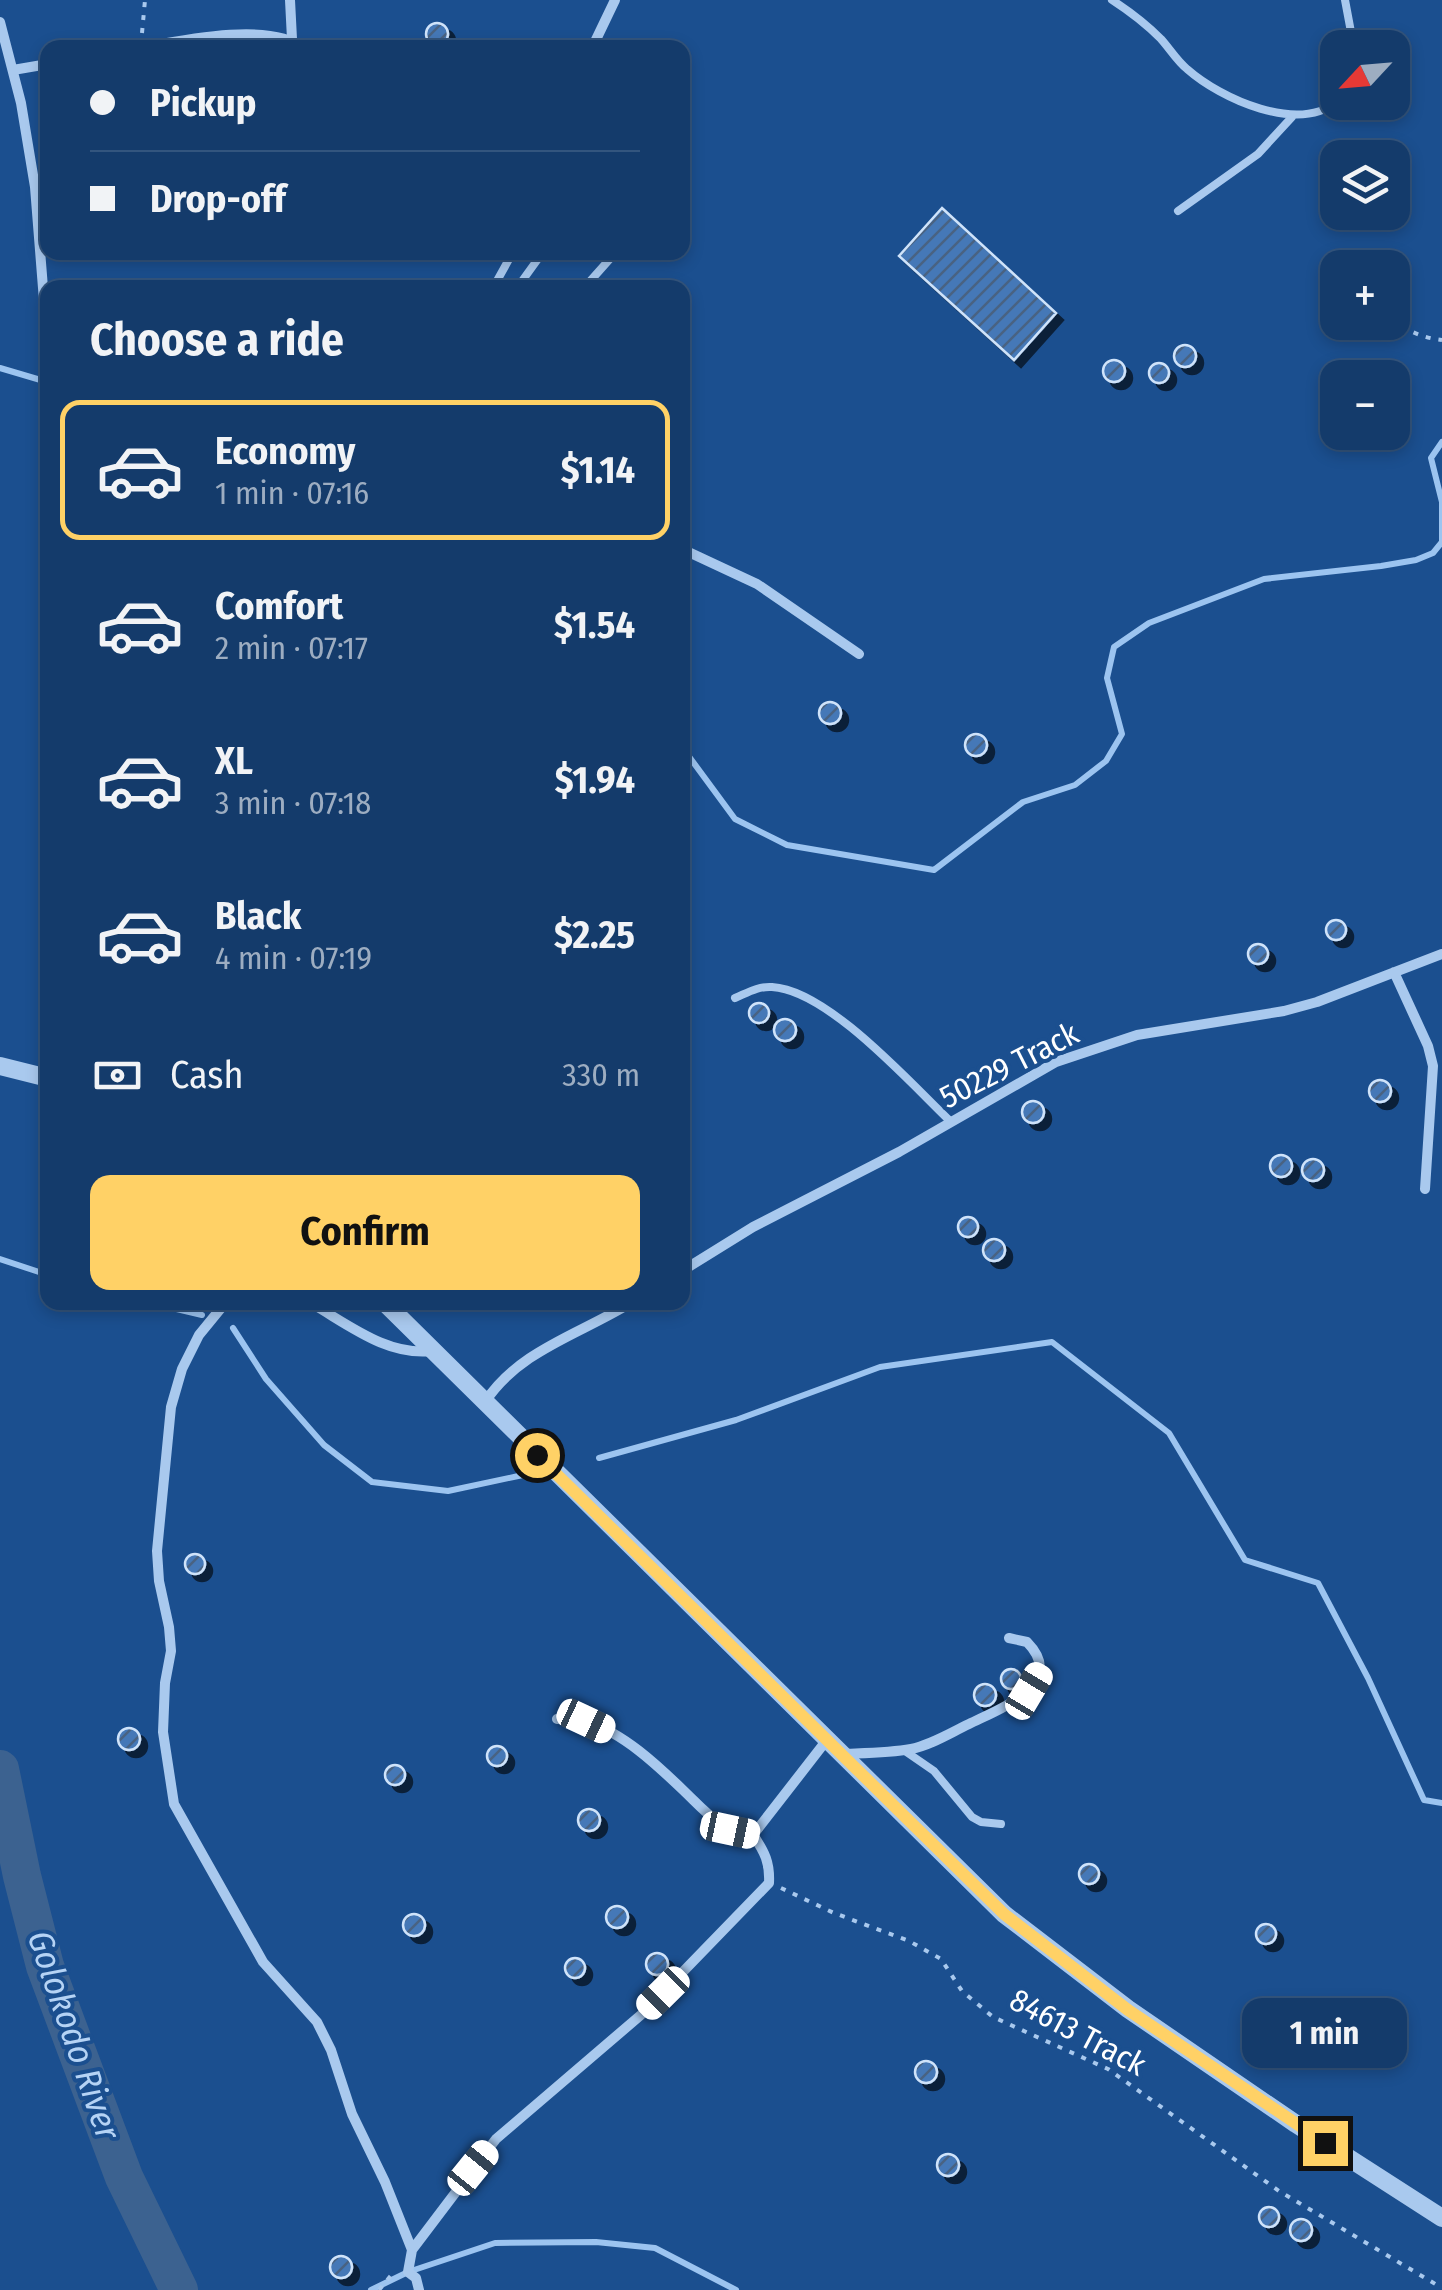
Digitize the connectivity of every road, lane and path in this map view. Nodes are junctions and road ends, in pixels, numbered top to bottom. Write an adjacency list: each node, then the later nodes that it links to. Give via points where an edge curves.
1 (144, 0): 8 (path)
2 (290, 0): 11 (street)
3 (615, 0): 12 (street)
4 (1112, 0): 16 (lane, via 1205,83)
5 (1345, 0): 7 (lane)
6 (0, 22): 14 (street)
7 (1351, 30)
8 (141, 40)
9 (195, 40): 10 (street)
10 (278, 40)
11 (296, 40)
12 (596, 40)
13 (40, 65): 14 (street)
14 (13, 70): 18 (street)
15 (1320, 111): 16 (lane)
16 (1292, 117): 17 (lane, via 1258,154)
17 (1178, 210)
18 (40, 250)
19 (609, 260): 20 (lane)
20 (591, 280)
21 (1410, 330): 22 (path)
22 (1442, 340)
23 (690, 554): 24 (street, via 757,584)
24 (859, 654)
25 (1442, 954): 26 (street, 50229 Track)
26 (1394, 972): 30 (street, 50229 Track, via 1284,1011 1096,1047); 31 (street, via 1432,1066)
27 (735, 998): 30 (lane, via 772,987 828,1009)
28 (0, 1066): 29 (street)
29 (39, 1076)
30 (950, 1122): 32 (street, 50229 Track)
31 (1425, 1189)
32 (690, 1267)
33 (219, 1310): 48 (street, via 182,1369 171,1407 158,1551 171,1650 163,1732 174,1804 263,1962 317,2022)
34 (323, 1310): 37 (street, via 392,1349)
35 (392, 1310): 37 (street)
36 (618, 1310): 38 (street, via 518,1365)
37 (432, 1351): 38 (street)
38 (484, 1403): 41 (street)
39 (1009, 1638): 42 (street, via 1027,1642 1040,1660 1029,1691)
40 (557, 1718): 45 (street, via 607,1731 712,1820)
41 (826, 1741): 43 (street); 45 (street)
42 (903, 1750): 43 (street); 44 (lane, via 934,1770 972,1817)
43 (840, 1754): 47 (street, via 990,1901 1061,1960)
44 (1001, 1824)
45 (754, 1835): 46 (street, via 770,1867)
46 (769, 1883): 48 (street, via 642,2014 496,2140); 49 (path, 84613 Track, via 942,1959 962,1990 992,2017 1108,2069 1279,2191)
47 (1442, 2218)
48 (412, 2250): 50 (street, via 408,2272)
49 (1442, 2288)
50 (419, 2290)

